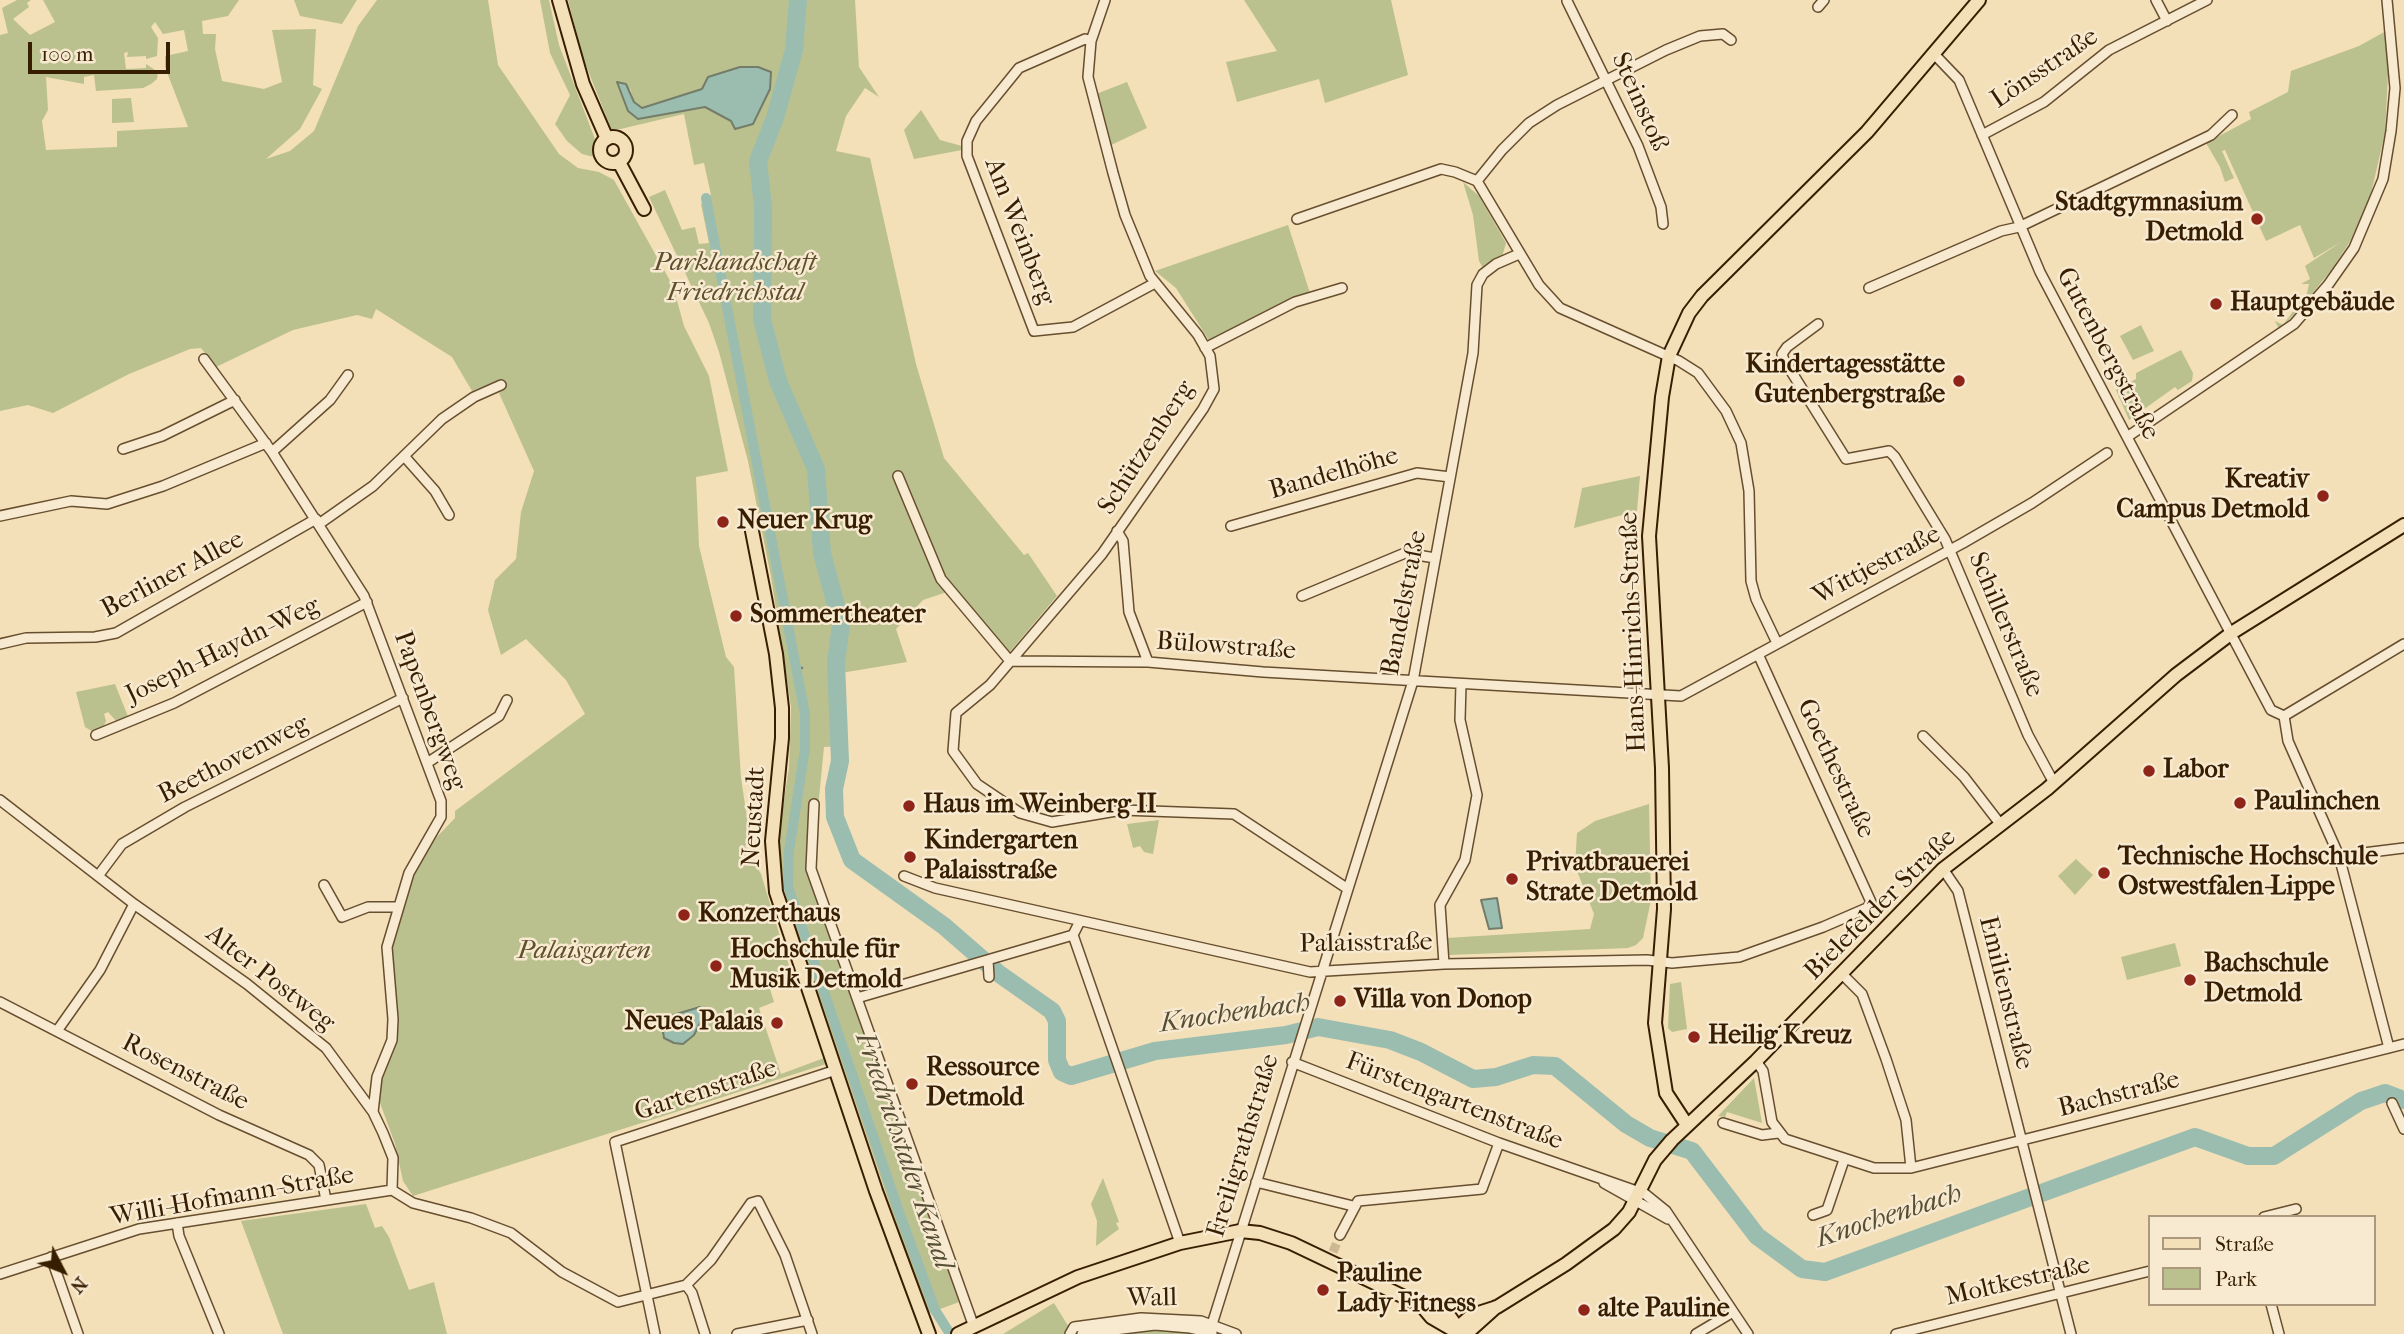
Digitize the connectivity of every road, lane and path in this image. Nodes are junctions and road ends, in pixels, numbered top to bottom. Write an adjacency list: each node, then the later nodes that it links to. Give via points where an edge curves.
1 (559, 0): 15 (main road, via 583,84)
2 (1105, 0): 10 (street, Schützenberg)
3 (1979, 0): 11 (main road, Hans-Hinrichs-Straße)
4 (2156, 0): 8 (street)
5 (2207, 0): 8 (street, Lönsstraße)
6 (2387, 0): 33 (street, via 2395,88 2391,131 2383,179 2354,248 2294,324)
7 (1567, 1): 12 (street, Steinstoß)
8 (2166, 21): 14 (street, Lönsstraße, via 2109,50 2043,102)
9 (1731, 40): 12 (street, via 1723,34 1700,36)
10 (1091, 41): 23 (street, Schützenberg, via 1088,77 1096,111 1125,215); 23 (street, Am Weinberg, via 1085,39 1019,68 976,121 967,141 967,156 1034,331 1073,327)
11 (1935, 55): 14 (street, Gutenbergstraße, via 1959,80); 28 (main road, Hans-Hinrichs-Straße, via 1867,132 1702,296)
12 (1605, 80): 17 (street, via 1529,123); 20 (street, Steinstoß, via 1639,146)
13 (2232, 116): 21 (street, via 2211,135)
14 (1982, 135): 21 (street, Gutenbergstraße)
15 (607, 139): 16 (main road, via 600,148 601,156 611,164); 16 (main road, via 619,138 625,145 626,153)
16 (619, 162): 18 (main road)
17 (1477, 181): 19 (street, via 1441,169); 22 (street)
18 (644, 209)
19 (1297, 219)
20 (1663, 224)
21 (2019, 227): 25 (street); 33 (street, Gutenbergstraße)
22 (1519, 254): 28 (street, via 1560,308); 39 (street, Bandelstraße, via 1496,264 1477,285 1473,353)
23 (1155, 283): 27 (street, Schützenberg)
24 (1342, 288): 27 (street, via 1295,302)
25 (1869, 288)
26 (1818, 324): 47 (street, Schillerstraße, via 1787,347 1784,360 1846,459 1889,451)
27 (1205, 348): 46 (street, Schützenberg, via 1214,389 1209,400)
28 (1669, 356): 52 (street, via 1712,388 1741,443 1749,491 1751,581); 60 (main road, Hans-Hinrichs-Straße, via 1649,536)
29 (204, 359): 32 (street, Papenbergweg)
30 (348, 375): 34 (street, via 330,400)
31 (501, 385): 37 (street, Berliner Allee, via 442,419)
32 (235, 400): 34 (street, Papenbergweg); 35 (street, via 162,436)
33 (2127, 437): 51 (street, Gutenbergstraße)
34 (269, 447): 41 (street, via 107,504 71,500); 42 (street, Papenbergweg)
35 (123, 449)
36 (2107, 453): 47 (street, Wittjestraße)
37 (404, 456): 40 (street); 42 (street, Berliner Allee, via 373,486)
38 (898, 476): 56 (street, via 941,579)
39 (1450, 477): 44 (street, Bandelhöhe, via 1416,472); 48 (street, Bandelstraße)
40 (449, 515)
41 (0, 516)
42 (317, 522): 50 (street, Papenbergweg); 53 (street, Berliner Allee, via 116,633 35,637)
43 (2404, 525): 51 (main road, Bielefelder Straße)
44 (1231, 526)
45 (752, 531): 96 (main road, Neustadt, via 782,708 772,841 775,883)
46 (1117, 531): 56 (street, Schützenberg); 57 (street, via 1123,541 1129,612)
47 (1950, 550): 52 (street, Wittjestraße); 67 (street, Schillerstraße, via 2028,735)
48 (1436, 558): 49 (street, via 1405,553); 58 (street, Bandelstraße)
49 (1302, 596)
50 (367, 602): 61 (street, Papenbergweg); 64 (street, Joseph-Haydn-Weg, via 174,703)
51 (2233, 632): 63 (street, Gutenbergstraße, via 2272,710); 67 (main road, Bielefelder Straße, via 2176,675)
52 (1777, 643): 55 (street, Wittjestraße)
53 (0, 644)
54 (2404, 644): 63 (street)
55 (1758, 654): 60 (street, Wittjestraße, via 1681,696); 78 (street, Goethestraße)
56 (1010, 661): 57 (street, Bülowstraße); 77 (street, Schützenberg, via 956,713 953,751 977,784 1020,813 1052,822 1122,810 1234,814)
57 (1148, 662): 58 (street, Bülowstraße)
58 (1413, 681): 59 (street, Bülowstraße); 77 (street, Bandelstraße)
59 (1461, 684): 60 (street, Bülowstraße); 85 (street, via 1460,720 1477,795 1465,860 1440,905)
60 (1658, 696): 84 (main road, Hans-Hinrichs-Straße, via 1664,909)
61 (403, 698): 66 (street, Papenbergweg); 74 (street, Beethovenweg, via 122,844)
62 (507, 700): 66 (street, via 499,716)
63 (2284, 716): 72 (street, via 2288,741)
64 (96, 735)
65 (1923, 736): 70 (street)
66 (427, 763): 80 (street, Papenbergweg, via 441,801 441,817)
67 (2054, 783): 70 (main road, Bielefelder Straße)
68 (0, 800): 74 (street, Alter Postweg)
69 (814, 804): 89 (street, via 811,869)
70 (2001, 825): 73 (main road, Bielefelder Straße)
71 (2404, 848): 72 (street)
72 (2339, 856): 93 (street)
73 (1943, 869): 87 (main road, Bielefelder Straße); 103 (street, Emilienstraße, via 1958,891)
74 (98, 876): 79 (street, Alter Postweg)
75 (904, 876): 81 (street, Palaisstraße, via 935,888)
76 (324, 885): 80 (street, via 342,917 368,907)
77 (1348, 890): 86 (street, Bandelstraße)
78 (1871, 902): 84 (street, Palaisstraße, via 1856,913 1748,955)
79 (134, 904): 91 (street, via 100,970); 98 (street, Alter Postweg, via 307,1030 343,1067)
80 (397, 907): 98 (street, Papenbergweg, via 387,947 392,1040 377,1077)
81 (1080, 921): 82 (street); 86 (street, Palaisstraße)
82 (1073, 935): 83 (street); 118 (street)
83 (988, 960): 88 (street); 89 (street)
84 (1658, 962): 85 (street, Palaisstraße); 100 (main road, Hans-Hinrichs-Straße, via 1655,1023 1662,1077 1668,1100)
85 (1444, 964): 86 (street, Palaisstraße)
86 (1321, 971): 95 (street, Freiligrathstraße)
87 (1842, 974): 94 (main road, Bielefelder Straße); 106 (street, via 1862,994 1886,1059 1906,1120)
88 (989, 976)
89 (857, 998): 128 (street)
90 (0, 1002): 91 (street, Rosenstraße)
91 (57, 1031): 110 (street, Rosenstraße, via 309,1156 319,1165)
92 (2404, 1044): 93 (street, Bachstraße)
93 (2389, 1048): 103 (street, Bachstraße)
94 (1756, 1061): 100 (main road, Bielefelder Straße); 102 (street, via 1763,1071)
95 (1292, 1062): 104 (street, Fürstengartenstraße); 107 (street, Freiligrathstraße)
96 (836, 1070): 124 (street, Gartenstraße, via 615,1142); 137 (main road, Neustadt)
97 (2392, 1103): 101 (street)
98 (373, 1112): 108 (street, Alter Postweg, via 393,1158)
99 (1723, 1123): 102 (street, Bachstraße, via 1762,1135)
100 (1687, 1125): 109 (main road, Bielefelder Straße, via 1662,1150)
101 (2404, 1129)
102 (1778, 1133): 105 (street, Bachstraße)
103 (2021, 1141): 106 (street, Bachstraße); 123 (street, Emilienstraße)
104 (1499, 1143): 109 (street, Fürstengartenstraße); 111 (street, via 1482,1189 1364,1200)
105 (1844, 1160): 106 (street, Bachstraße, via 1874,1168); 113 (street, via 1827,1210)
106 (1911, 1168)
107 (1256, 1182): 111 (street); 116 (street, Freiligrathstraße)
108 (392, 1191): 110 (street, Willi-Hofmann-Straße); 124 (street, via 421,1206 511,1233 562,1272 612,1301)
109 (1638, 1196): 126 (street, via 1657,1202); 130 (main road, Bielefelder Straße, via 1622,1221 1594,1245 1496,1307 1475,1313)
110 (326, 1200): 115 (street, Willi-Hofmann-Straße)
111 (1353, 1206): 117 (street)
112 (2296, 1209): 114 (street)
113 (1812, 1215)
114 (2272, 1215)
115 (177, 1223): 119 (street, Willi-Hofmann-Straße, via 139,1229); 132 (street)
116 (1240, 1231): 118 (main road); 129 (street, Freiligrathstraße); 130 (main road, via 1331,1256 1421,1305 1435,1307)
117 (1340, 1235)
118 (1180, 1243): 128 (main road, via 1078,1277)
119 (51, 1257): 121 (street, Willi-Hofmann-Straße); 131 (street)
120 (2148, 1272): 123 (street, Moltkestraße)
121 (0, 1274)
122 (686, 1285): 124 (street); 127 (street, via 725,1242 751,1203 758,1201 785,1255); 134 (street)
123 (2060, 1294): 144 (street, Moltkestraße); 145 (street, Emilienstraße)
124 (646, 1296): 133 (street, Gartenstraße)
125 (2272, 1306): 146 (street)
126 (1733, 1312): 142 (street); 143 (street)
127 (808, 1320): 135 (street); 136 (street)
128 (974, 1326): 138 (main road)
129 (1211, 1331): 139 (street, Wall, via 1176,1318 1141,1318 1074,1327); 140 (street, Wall, via 1155,1325); 141 (street, Wall)
130 (1460, 1332)
131 (78, 1334)
132 (219, 1334)
133 (655, 1334)
134 (705, 1334)
135 (737, 1334)
136 (812, 1334)
137 (929, 1334)
138 (958, 1334)
139 (1070, 1334)
140 (1082, 1334)
141 (1236, 1334)
142 (1696, 1334)
143 (1748, 1334)
144 (1896, 1334)
145 (2071, 1334)
146 (2279, 1334)

